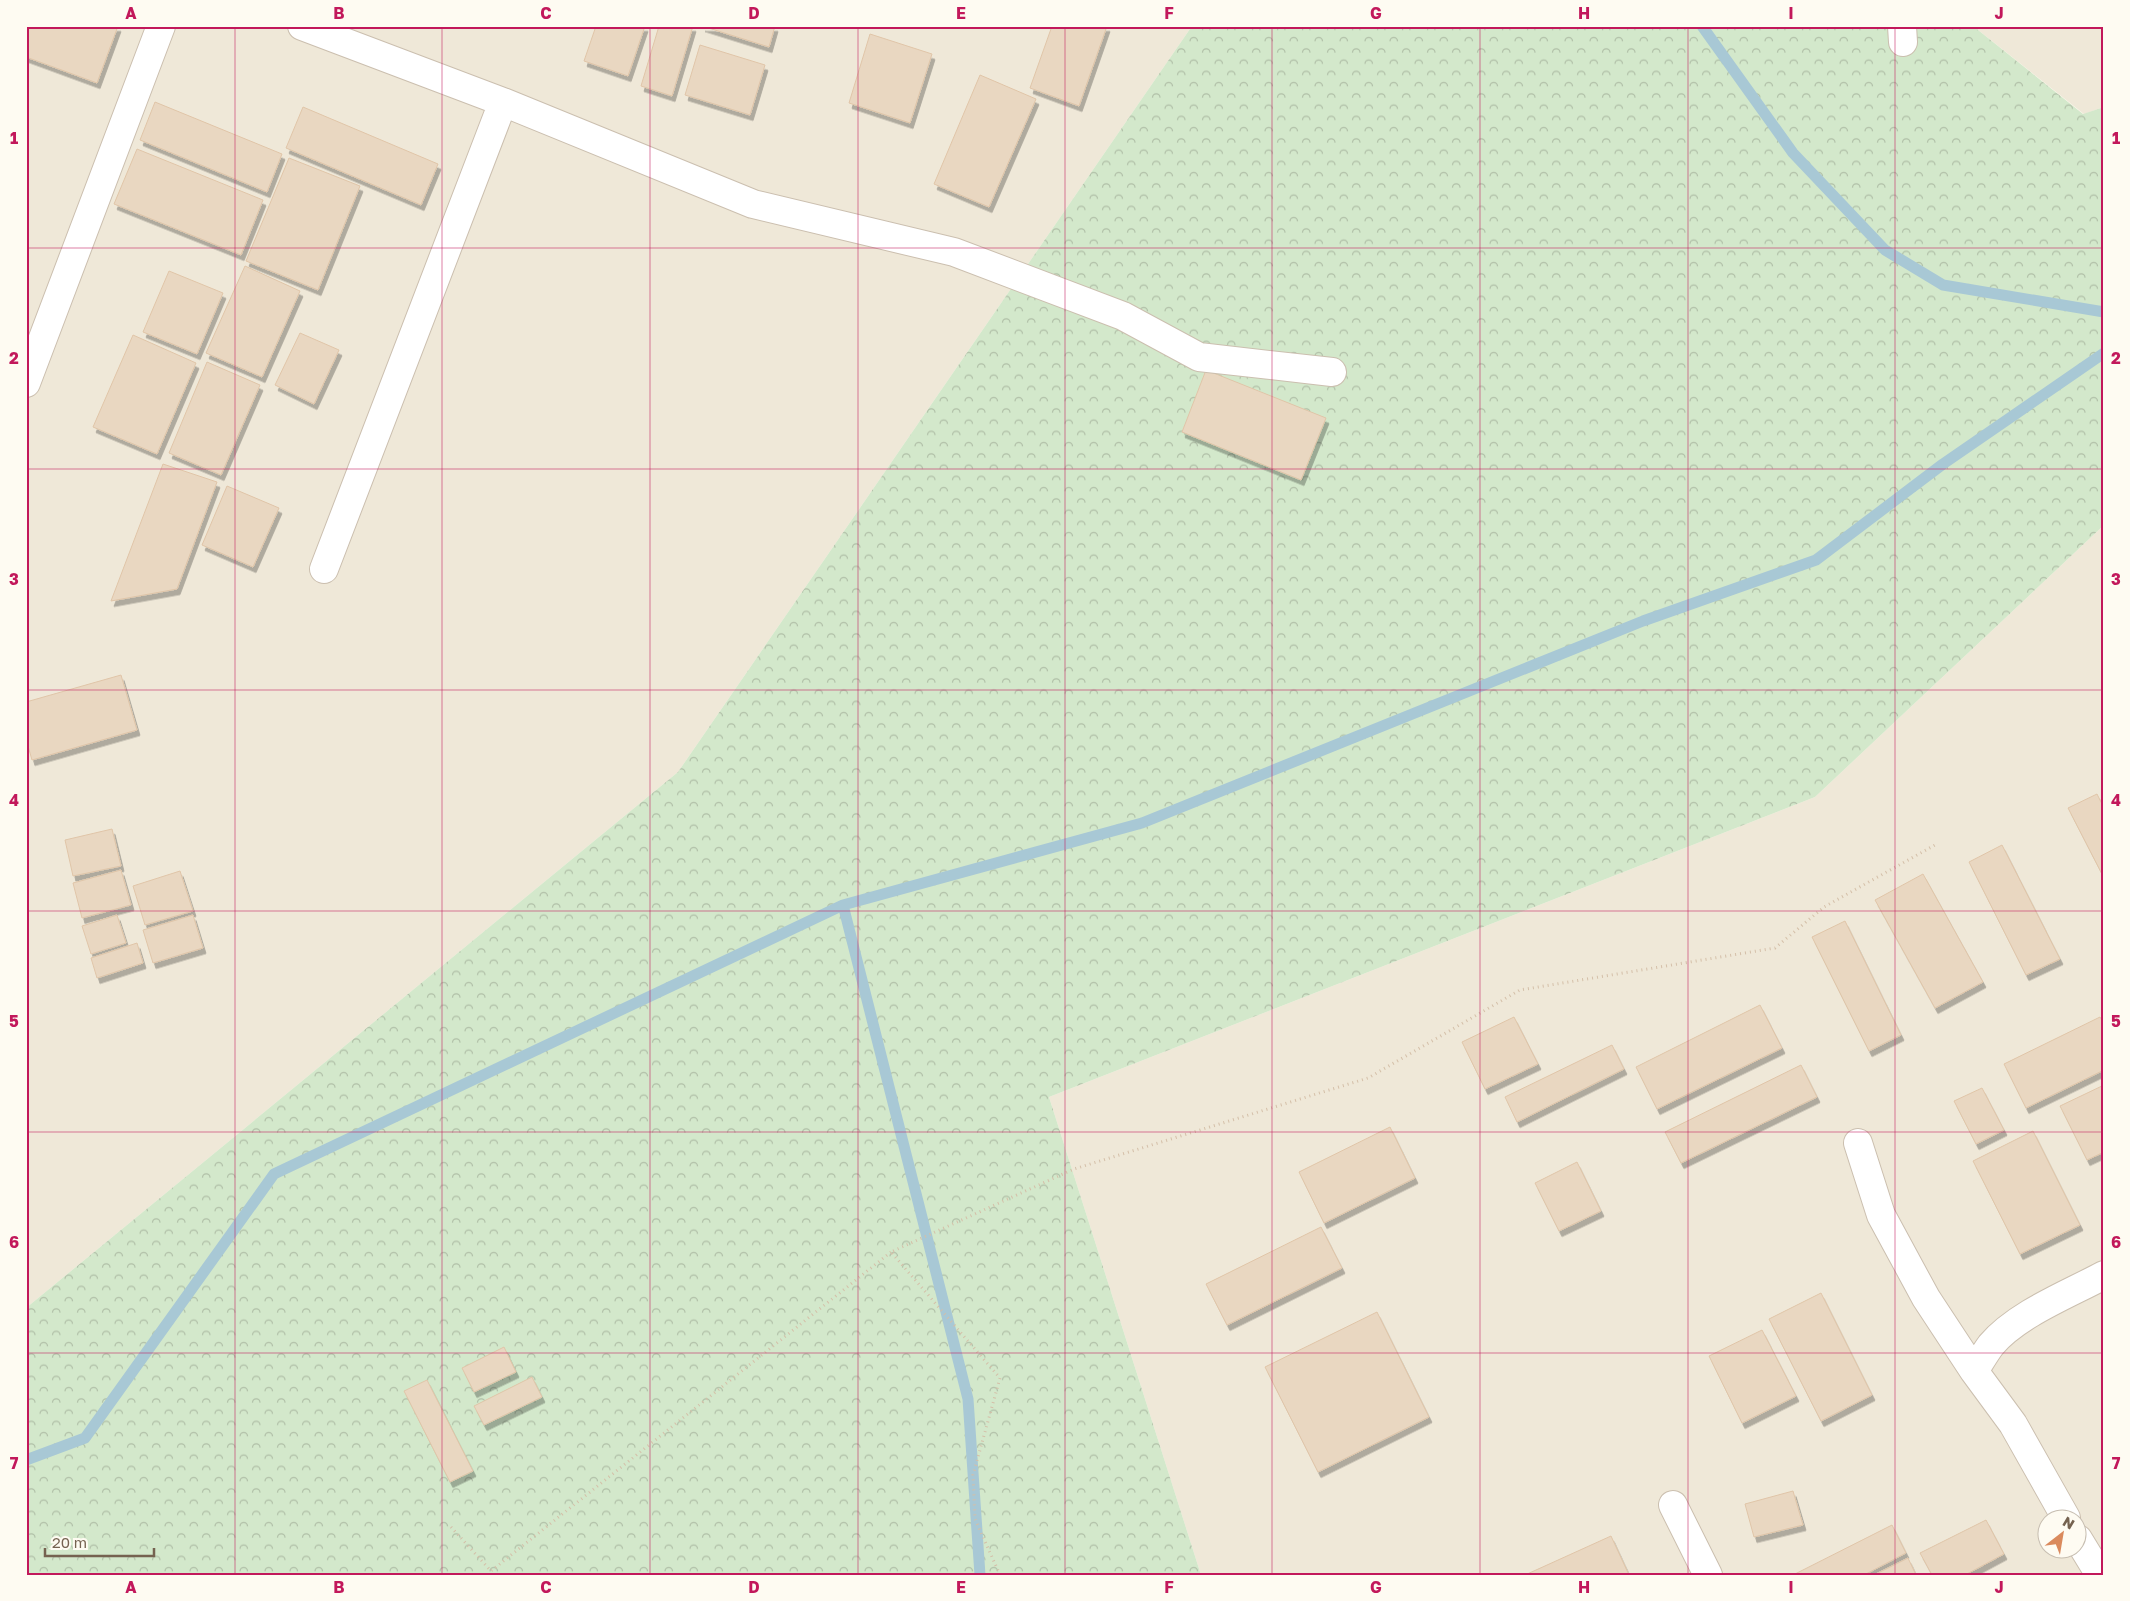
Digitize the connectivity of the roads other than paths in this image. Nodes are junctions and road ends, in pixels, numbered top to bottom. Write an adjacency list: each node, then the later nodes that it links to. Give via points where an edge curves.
1 (161, 26): 5 (street)
2 (302, 26): 3 (street)
3 (502, 102): 4 (street, via 753,204 954,252 1123,316 1199,357); 6 (street)
4 (1332, 372)
5 (26, 383)
6 (324, 569)
7 (1858, 1143): 9 (street, via 1881,1216 1926,1298)
8 (2104, 1275): 9 (street, via 2012,1327 1992,1344)
9 (1974, 1371): 11 (street, via 2013,1424)
10 (1674, 1505): 13 (street)
11 (2060, 1508)
12 (2088, 1555): 14 (street)
13 (1708, 1575)
14 (2100, 1575)

